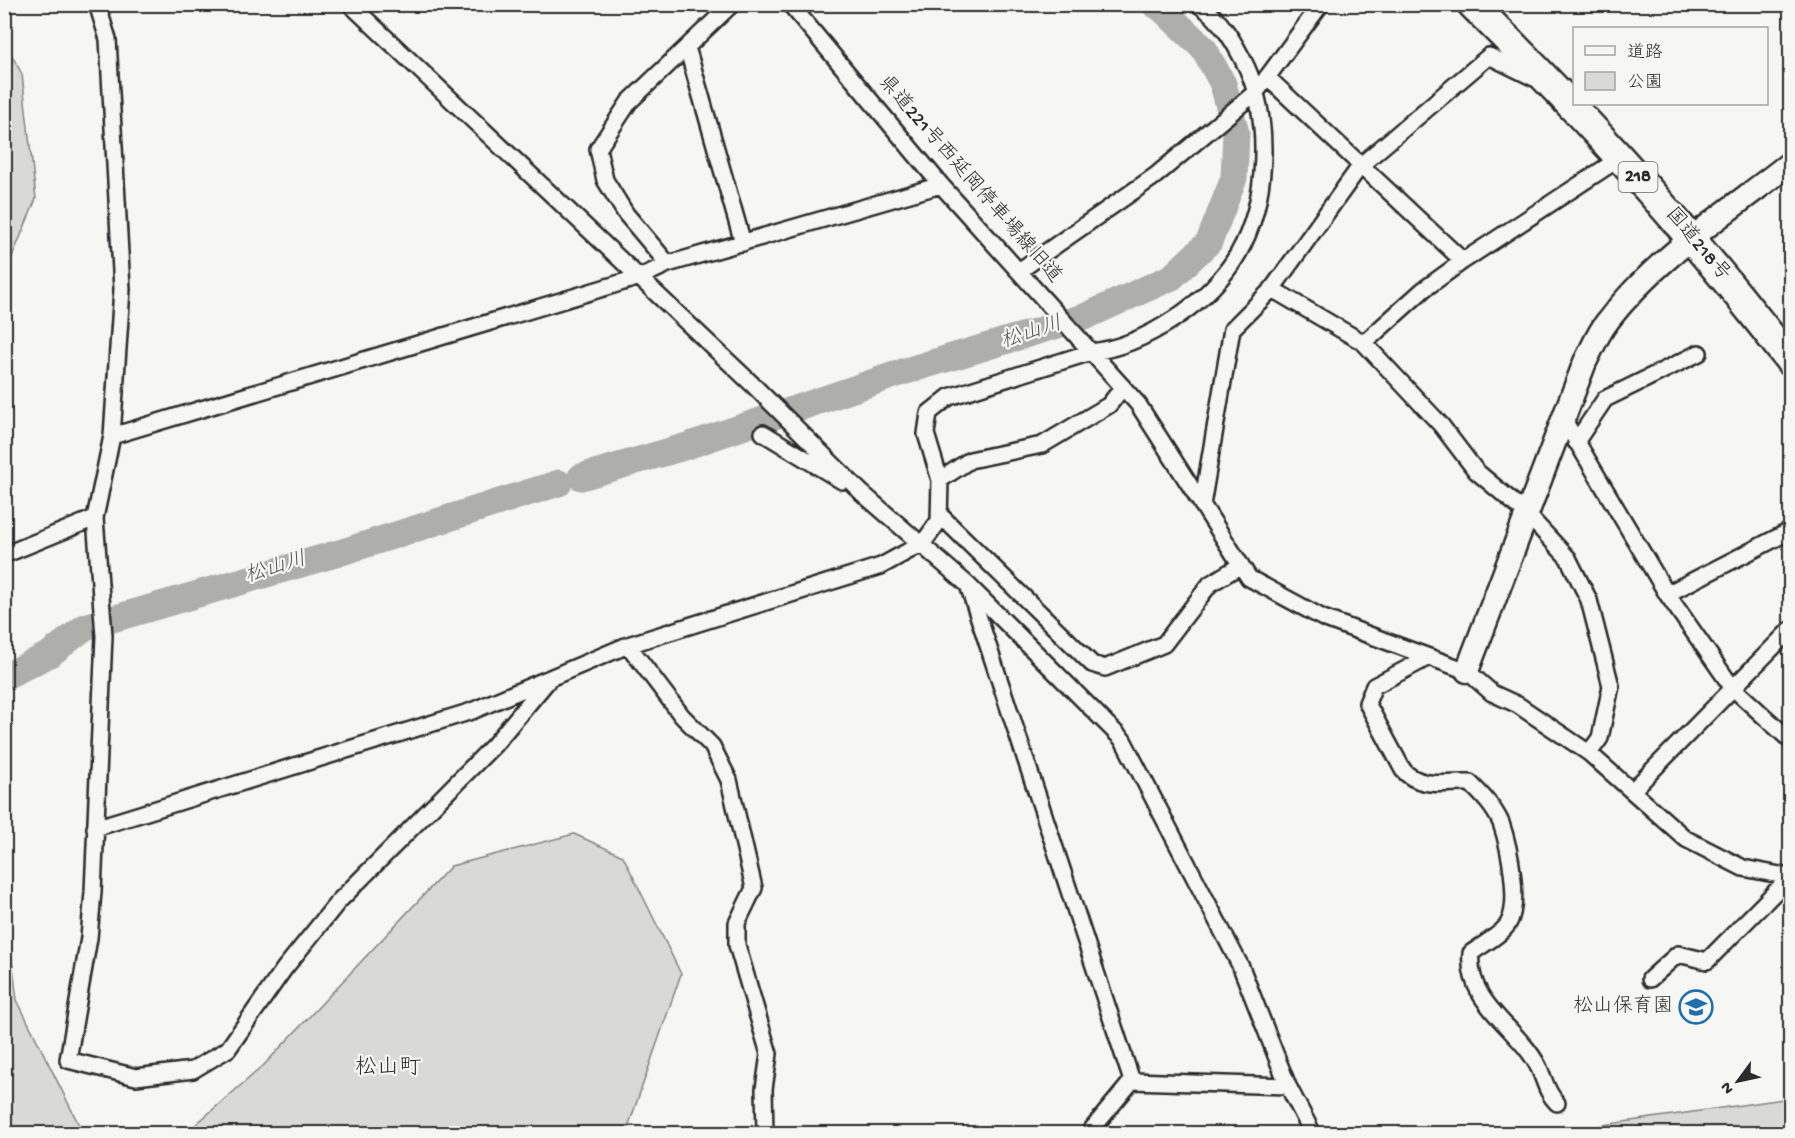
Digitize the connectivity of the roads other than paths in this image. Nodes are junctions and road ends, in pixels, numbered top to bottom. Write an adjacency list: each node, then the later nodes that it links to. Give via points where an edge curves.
1 (97, 4): 30 (street, via 108,39 122,289)
2 (351, 4): 21 (street)
3 (732, 4): 8 (street)
4 (790, 4): 15 (street, 県道221号西延岡停車場線旧道)
5 (1197, 4): 11 (street, via 1234,41)
6 (1322, 4): 9 (street)
7 (1472, 4): 10 (highway, 国道218号 / 218)
8 (687, 46): 17 (street); 19 (street, via 629,102 598,149 605,180)
9 (1268, 77): 11 (street); 14 (street)
10 (1558, 90): 12 (highway, 国道218号 / 218); 14 (street, via 1489,56)
11 (1256, 91): 20 (street, via 1155,176); 24 (street, via 1264,147 1256,208 1238,254 1205,293 1167,325 1113,349)
12 (1619, 155): 16 (highway, 国道218号 / 218); 18 (street, via 1617,160)
13 (1791, 163): 16 (street)
14 (1361, 165): 18 (street); 22 (street)
15 (941, 185): 17 (street); 20 (street, 県道221号西延岡停車場線旧道)
16 (1703, 231): 26 (highway, 国道218号 / 218); 28 (street, via 1630,294 1605,324 1585,362)
17 (743, 243): 19 (street)
18 (1463, 261): 23 (street, via 1423,290)
19 (668, 264): 21 (street)
20 (1019, 271): 24 (street, 県道221号西延岡停車場線旧道)
21 (640, 277): 30 (street); 33 (street)
22 (1272, 290): 23 (street); 34 (street, via 1232,329)
23 (1364, 343): 35 (street, via 1441,425 1476,471)
24 (1090, 352): 27 (street, 県道221号西延岡停車場線旧道); 32 (street, via 949,397 929,413 926,434)
25 (1700, 354): 31 (street, via 1605,399)
26 (1791, 362)
27 (1123, 387): 32 (street, via 1109,405 1042,445 970,460); 34 (street, 県道221号西延岡停車場線旧道, via 1138,404)
28 (1564, 420): 31 (street); 35 (street)
29 (763, 434): 33 (street)
30 (112, 436): 37 (street)
31 (1576, 442): 43 (street)
32 (940, 480): 36 (street)
33 (862, 493): 39 (street)
34 (1202, 505): 41 (street, 県道221号西延岡停車場線旧道)
35 (1526, 513): 47 (street); 51 (street, via 1568,558 1589,600 1601,637 1611,686 1600,738)
36 (940, 515): 39 (street); 41 (street, via 1092,664 1105,668 1164,644 1210,584)
37 (95, 518): 40 (street); 53 (street, via 104,636)
38 (1791, 531): 43 (street)
39 (923, 543): 42 (street); 45 (street, via 880,566)
40 (4, 555)
41 (1241, 565): 46 (street, 県道221号西延岡停車場線旧道, via 1249,578 1323,618)
42 (968, 585): 56 (street); 57 (street, via 1123,740 1241,967)
43 (1667, 594): 49 (street)
44 (1791, 630): 49 (street)
45 (628, 645): 48 (street); 59 (street, via 682,716 712,746 729,780 754,888 738,923 737,945 769,1054 764,1089)
46 (1429, 657): 47 (street, 県道221号西延岡停車場線旧道); 58 (street, via 1374,686 1367,703 1411,780 1470,783 1500,822 1512,878 1512,911 1507,925 1471,952 1470,964 1478,992 1521,1041 1539,1067 1547,1093)
47 (1467, 671): 51 (street, 県道221号西延岡停車場線旧道, via 1492,693 1518,705)
48 (550, 678): 53 (street, via 472,711); 53 (street, via 494,745 338,902 284,969 228,1049 193,1070 136,1077 68,1060 89,938)
49 (1732, 687): 50 (street); 52 (street)
50 (1791, 740)
51 (1589, 753): 52 (street, 県道221号西延岡停車場線旧道)
52 (1632, 791): 54 (street, 県道221号西延岡停車場線旧道, via 1686,839 1743,868)
53 (95, 828)
54 (1791, 877): 55 (street, via 1707,961 1678,954)
55 (1650, 979)
56 (1132, 1081): 57 (street); 60 (street)
57 (1288, 1086): 61 (street)
58 (1557, 1103)
59 (765, 1134)
60 (1088, 1134)
61 (1313, 1134)

